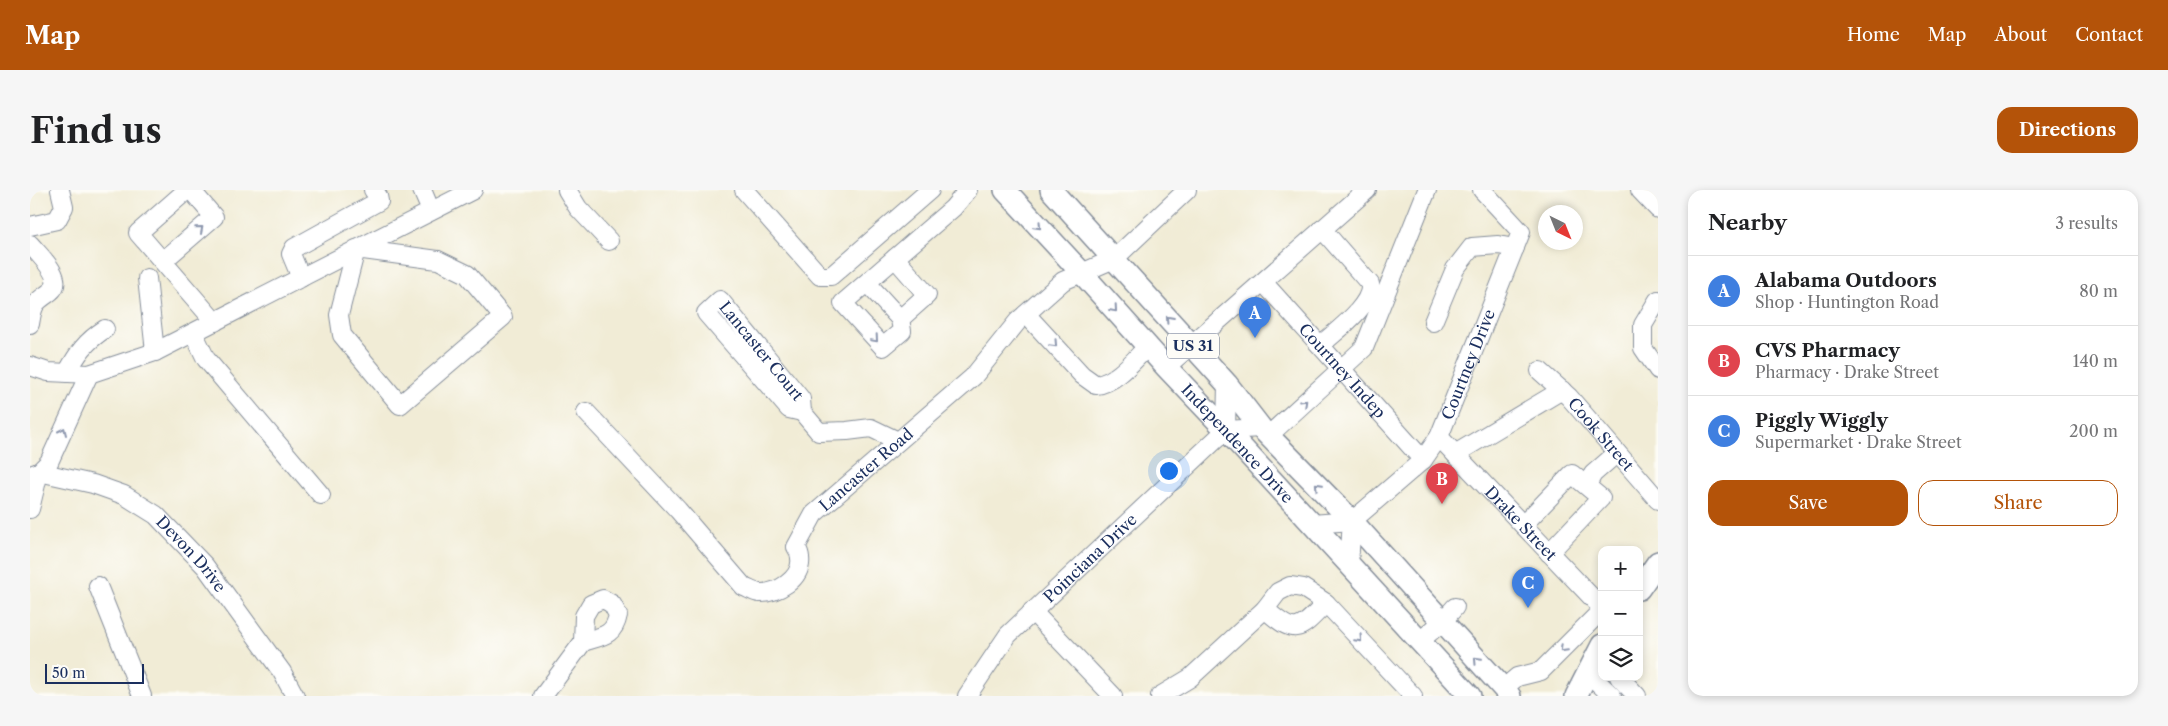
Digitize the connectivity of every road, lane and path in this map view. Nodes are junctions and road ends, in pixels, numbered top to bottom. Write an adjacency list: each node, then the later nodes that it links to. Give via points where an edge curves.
1 (60, 190): 20 (street, via 64,207 57,220)
2 (187, 190): 28 (street, via 138,233)
3 (191, 190): 28 (street, one-way to 3, via 214,216)
4 (373, 190): 31 (street, via 379,201 294,248 291,254)
5 (422, 190): 19 (street)
6 (473, 190): 19 (street)
7 (567, 190): 22 (street, via 578,208)
8 (744, 190): 9 (street, via 820,276 832,276)
9 (930, 190)
10 (968, 190): 26 (street, via 953,208)
11 (1005, 190): 29 (main road, Independence Drive / US 31, one-way to 29)
12 (1051, 190): 27 (main road, Independence Drive / US 31)
13 (1187, 190): 27 (street, Lancaster Road)
14 (1367, 190): 21 (street)
15 (1427, 190): 49 (street, via 1364,348)
16 (1482, 190): 24 (street, Courtney Drive, via 1522,232)
17 (1640, 190): 18 (street)
18 (1658, 209)
19 (431, 211): 25 (street)
20 (30, 226)
21 (1322, 229): 32 (street); 43 (street, via 1370,284 1371,291 1365,304)
22 (608, 241)
23 (30, 244): 39 (street, via 56,278 51,291 35,305)
24 (1515, 248): 38 (street, via 1498,245 1472,248 1455,269); 59 (street, Courtney Drive)
25 (356, 249): 25 (street, via 339,315 342,335 400,405 503,317 467,274 438,260); 31 (street)
26 (895, 258): 33 (street); 36 (street, via 927,296)
27 (1114, 258): 29 (street, Lancaster Road); 42 (main road, Independence Drive / US 31, one-way to 27)
28 (163, 261): 37 (street)
29 (1082, 272): 35 (street, Lancaster Road, via 1063,280); 44 (main road, Independence Drive / US 31, one-way to 44)
30 (147, 278): 45 (street)
31 (301, 278): 37 (street)
32 (1263, 282): 42 (street); 43 (street, Courtney Indep)
33 (867, 283): 36 (street); 36 (street, one-way to 36, via 844,303 883,348 902,330)
34 (1658, 300): 51 (street, via 1643,325 1643,348)
35 (1026, 314): 44 (street, one-way to 44, via 1092,384 1099,385 1118,374); 60 (street, Lancaster Road, via 974,377)
36 (900, 319)
37 (215, 322): 41 (street)
38 (1433, 322)
39 (30, 324)
40 (104, 329): 52 (street, via 89,339)
41 (194, 334): 45 (street); 66 (street, via 206,359)
42 (1192, 344): 48 (street); 54 (main road, Independence Drive / US 31)
43 (1321, 346): 49 (street, Courtney Indep)
44 (1147, 347): 48 (main road, Independence Drive / US 31)
45 (155, 352): 53 (street)
46 (760, 362): 60 (street, Lancaster Court, via 789,409 802,412 820,432 871,428)
47 (30, 366): 52 (street, via 48,372)
48 (1166, 367): 57 (main road, Independence Drive / US 31)
49 (1341, 369): 58 (street, one-way to 49); 63 (street, Courtney Indep)
50 (1540, 370): 55 (street, Cook Street)
51 (1658, 370)
52 (67, 373): 53 (street)
53 (89, 374): 64 (street, one-way to 53, via 49,462)
54 (1227, 384): 57 (street); 58 (main road, Independence Drive / US 31)
55 (1562, 390): 61 (street, Cook Street); 62 (street)
56 (586, 412): 60 (street, Lancaster Road, via 678,510 744,587 757,593 773,591 788,584 797,573 801,560 796,547 814,514)
57 (1226, 430): 58 (street); 70 (main road, Independence Drive / US 31); 80 (street, Poinciana Drive)
58 (1265, 432): 69 (main road, Independence Drive / US 31, one-way to 58)
59 (1439, 438): 62 (street, Drake Street); 63 (street, Courtney Drive)
60 (898, 441)
61 (1617, 453): 65 (street, via 1593,474); 67 (street, Cook Street)
62 (1455, 454): 71 (street, Drake Street)
63 (1422, 460): 69 (street, Courtney Drive)
64 (33, 470): 68 (street); 92 (street, Devon Drive, via 124,495 156,515 205,566 282,672)
65 (1586, 485): 71 (street, via 1572,474); 72 (street, via 1601,498)
66 (321, 495)
67 (1658, 500)
68 (30, 509)
69 (1352, 521): 70 (street); 74 (street); 82 (main road, Independence Drive / US 31)
70 (1312, 524): 74 (main road, Independence Drive / US 31)
71 (1523, 525): 72 (street, Drake Street)
72 (1549, 553): 78 (street, Drake Street)
73 (1658, 562): 75 (main road)
74 (1349, 564): 84 (main road, Independence Drive / US 31)
75 (1643, 584)
76 (98, 586): 91 (street)
77 (1326, 603): 79 (street, via 1302,588 1290,586 1278,592); 79 (street, via 1307,622 1294,628 1281,623); 98 (street, one-way to 98)
78 (1598, 605)
79 (1265, 609): 97 (street, via 1190,678)
80 (1032, 611): 87 (street, Poinciana Drive, via 1008,635); 96 (street)
81 (1598, 613): 83 (street)
82 (1448, 615): 84 (street); 90 (main road, Independence Drive / US 31, one-way to 82)
83 (1584, 628): 86 (street); 90 (street, one-way to 90, via 1541,670 1517,676)
84 (1420, 641): 99 (main road, Independence Drive / US 31)
85 (583, 642): 93 (street)
86 (1598, 653): 100 (main road)
87 (978, 678): 94 (street, Poinciana Drive); 95 (street)
88 (1607, 681): 101 (street)
89 (1623, 681): 102 (street)
90 (1506, 692)
91 (142, 696)
92 (295, 696)
93 (543, 696)
94 (967, 696)
95 (978, 696)
96 (1113, 696)
97 (1160, 696)
98 (1413, 696)
99 (1470, 696)
100 (1576, 696)
101 (1612, 696)
102 (1637, 696)

